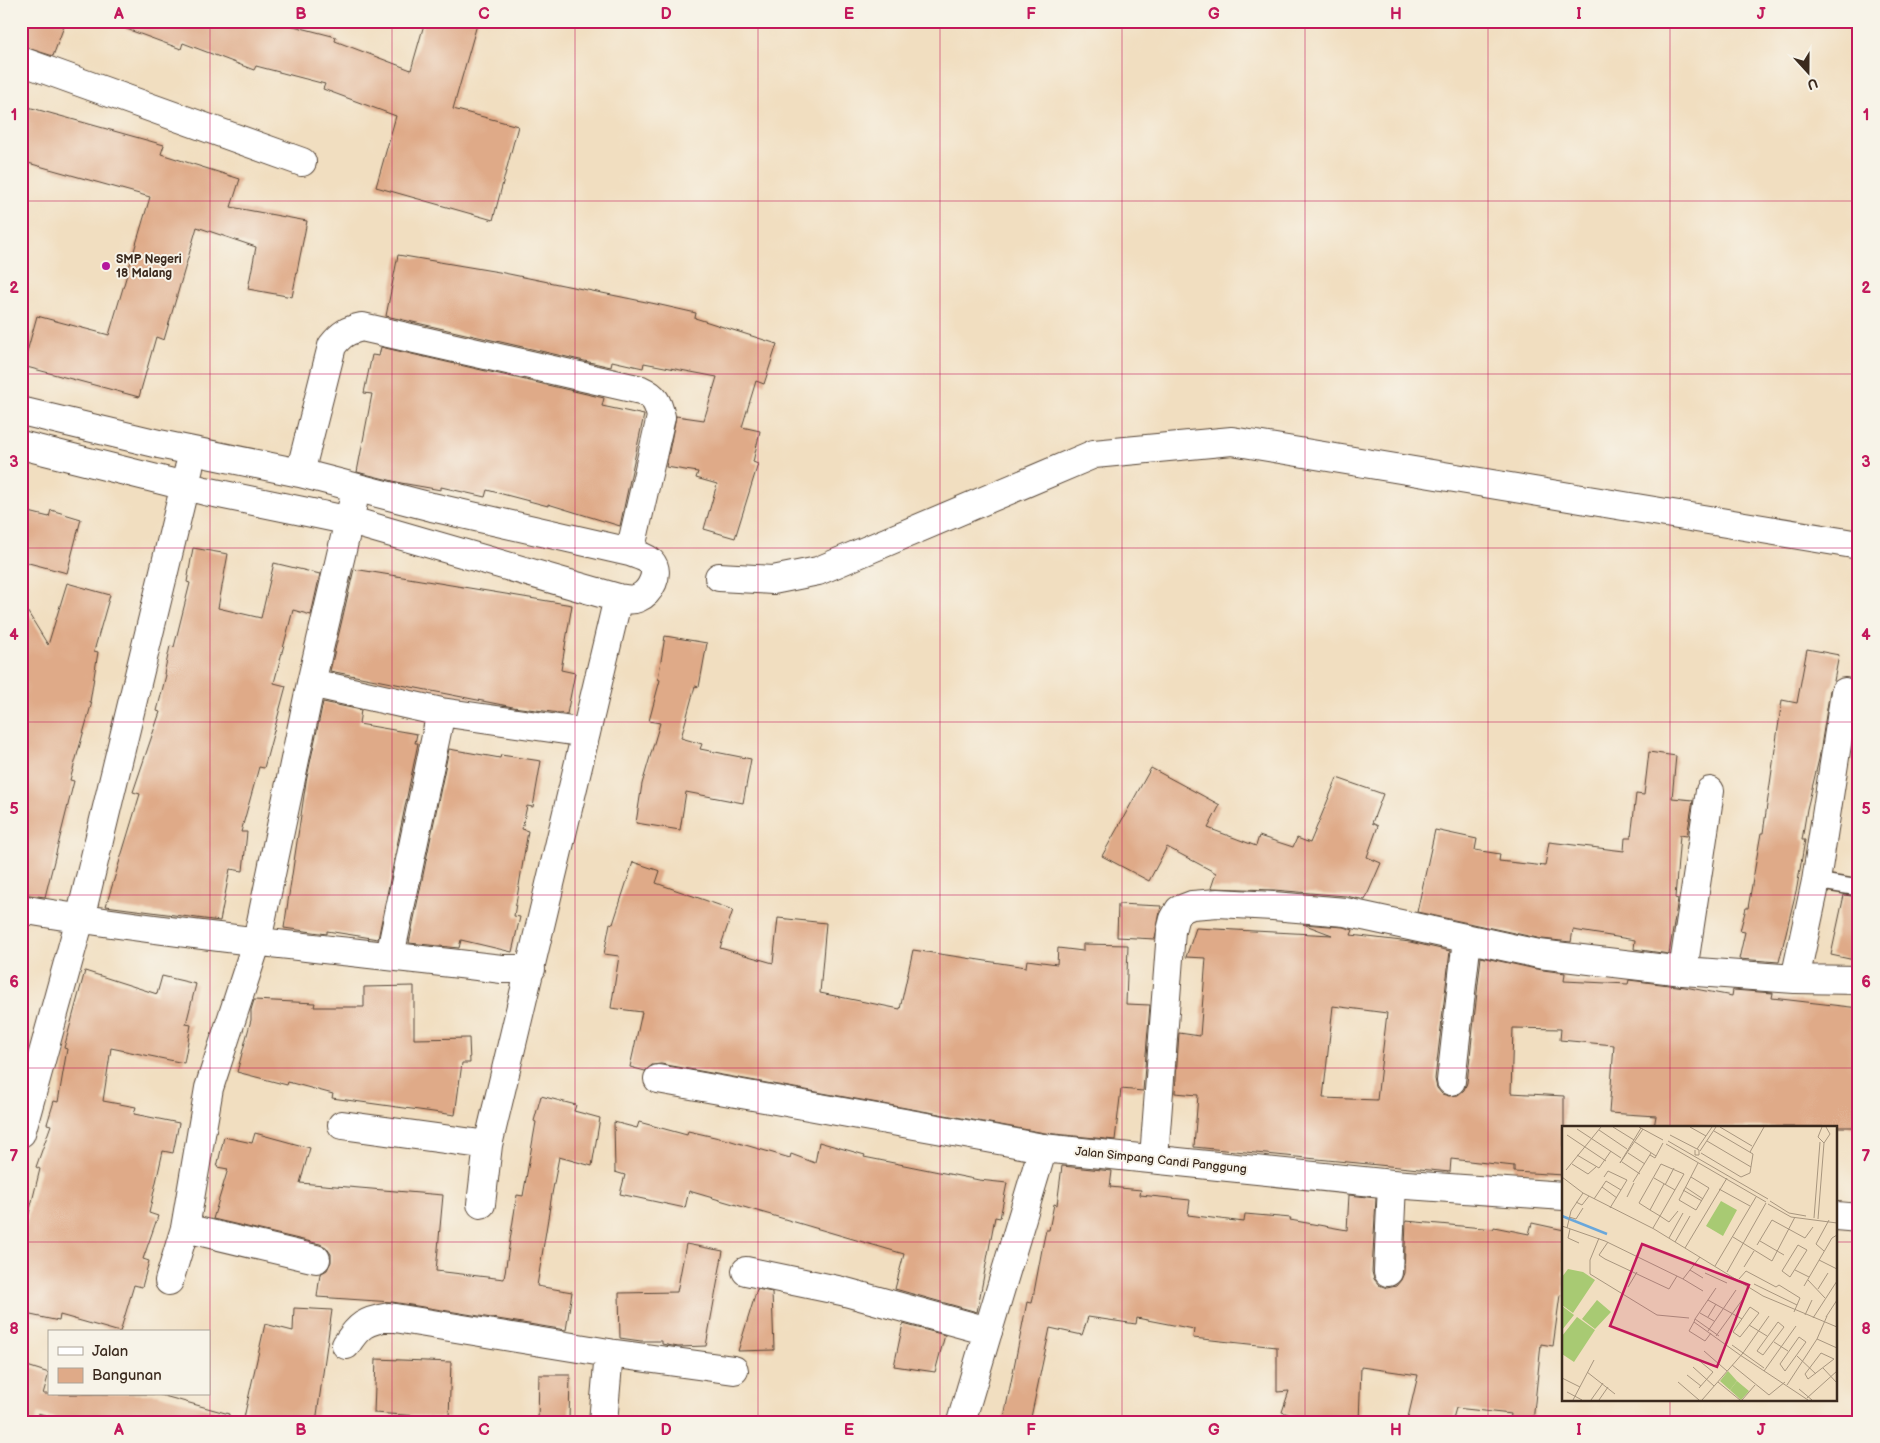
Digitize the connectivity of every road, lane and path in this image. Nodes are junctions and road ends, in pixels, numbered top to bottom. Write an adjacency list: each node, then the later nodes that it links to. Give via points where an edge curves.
1 (21, 61): 2 (street)
2 (302, 162)
3 (21, 411): 5 (street)
4 (21, 446): 7 (street)
5 (194, 452): 6 (street); 7 (street)
6 (300, 474): 8 (street); 13 (street, via 332,346 340,335 350,329 362,327 641,390 652,395 659,404 661,417)
7 (185, 484): 10 (street); 24 (street)
8 (356, 488): 9 (street); 10 (street)
9 (432, 507): 11 (street); 13 (street)
10 (351, 521): 11 (street); 16 (street)
11 (424, 542): 15 (street)
12 (1859, 545): 14 (street, via 1232,441 1094,454 818,571 773,580)
13 (630, 552): 15 (street, via 647,559 656,572 652,584 638,598)
14 (719, 577)
15 (618, 598): 19 (street)
16 (311, 682): 18 (street); 26 (street)
17 (1845, 692): 21 (street)
18 (442, 712): 19 (street); 27 (street)
19 (586, 733): 28 (street)
20 (1710, 791): 29 (street)
21 (1816, 881): 22 (lane); 30 (street)
22 (1859, 888)
23 (21, 909): 24 (street)
24 (80, 919): 26 (street); 35 (street)
25 (1467, 939): 29 (street, via 1538,954); 33 (street); 38 (street, via 1346,912 1218,903 1192,905 1179,910 1171,931)
26 (257, 941): 27 (street); 44 (street, via 209,1088)
27 (390, 956): 28 (street, via 502,970)
28 (531, 969): 36 (street)
29 (1683, 971): 30 (street)
30 (1795, 979): 31 (street)
31 (1859, 980)
32 (658, 1079): 37 (street, Jalan Simpang Candi Panggung)
33 (1451, 1081)
34 (342, 1125): 36 (street)
35 (21, 1133)
36 (488, 1145): 41 (street)
37 (1044, 1148): 38 (street, Jalan Simpang Candi Panggung); 49 (street)
38 (1154, 1158): 39 (street, Jalan Simpang Candi Panggung)
39 (1392, 1184): 40 (street, Jalan Simpang Candi Panggung); 47 (street)
40 (1562, 1196)
41 (481, 1204)
42 (1838, 1216): 43 (street)
43 (1859, 1218)
44 (185, 1228): 45 (street); 48 (street)
45 (316, 1259)
46 (746, 1271): 49 (street, via 842,1292)
47 (1388, 1272)
48 (169, 1281)
49 (988, 1331): 54 (street)
50 (346, 1344): 51 (street, via 357,1329 369,1321 389,1317)
51 (609, 1353): 52 (street); 53 (street)
52 (734, 1370)
53 (603, 1422)
54 (961, 1422)

